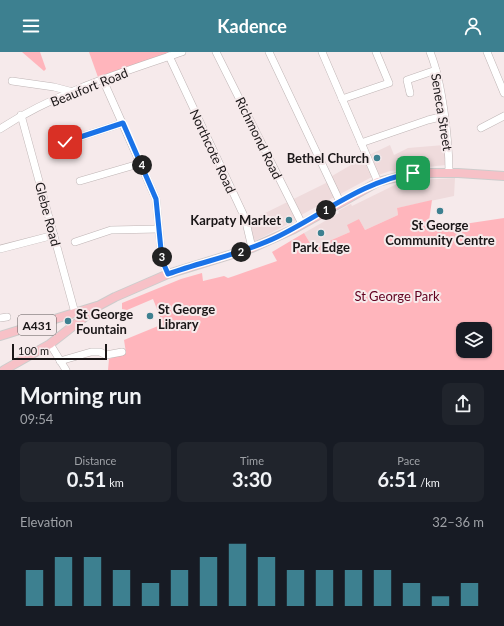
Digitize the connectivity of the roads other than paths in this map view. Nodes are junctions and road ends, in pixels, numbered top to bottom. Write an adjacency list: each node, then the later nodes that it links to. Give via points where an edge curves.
1 (182, 52): 8 (street, Beaufort Road)
2 (216, 52): 30 (street, Richmond Road)
3 (269, 52): 29 (street)
4 (322, 52): 15 (street)
5 (376, 52): 15 (street, via 389,83)
6 (430, 52): 9 (street, Seneca Street)
7 (487, 52): 14 (street)
8 (169, 56): 10 (street, Beaufort Road); 34 (street, Northcote Road, via 245,218)
9 (436, 70): 13 (street, via 407,80); 17 (street, Seneca Street)
10 (103, 80): 12 (street, Beaufort Road); 19 (street)
11 (12, 81): 12 (street)
12 (72, 92): 16 (street, Beaufort Road)
13 (410, 93)
14 (504, 93)
15 (342, 99): 23 (street)
16 (21, 115): 21 (street, Beaufort Road); 32 (street, Glebe Road)
17 (444, 116): 23 (street); 25 (street, Seneca Street)
18 (504, 116): 20 (street)
19 (123, 123): 22 (street); 24 (street)
20 (481, 128)
21 (0, 129)
22 (65, 142)
23 (361, 143): 28 (street)
24 (142, 163): 27 (street); 31 (street, via 156,199)
25 (449, 172): 26 (main road); 28 (main road, via 413,173)
26 (504, 176)
27 (80, 181)
28 (378, 182): 29 (main road)
29 (340, 202): 30 (main road)
30 (302, 224): 34 (main road)
31 (159, 229): 33 (street, via 111,230); 36 (street, via 163,263)
32 (54, 235): 35 (street); 38 (street, Glebe Road)
33 (75, 242)
34 (252, 248): 36 (main road)
35 (0, 249)
36 (168, 274): 37 (main road)
37 (100, 306): 38 (main road, A431); 39 (main road)
38 (75, 313): 39 (main road); 40 (main road, A431)
39 (74, 326): 41 (main road)
40 (0, 336)
41 (50, 344): 43 (street); 45 (main road)
42 (122, 352): 43 (street, via 106,355 91,352)
43 (60, 361): 46 (street)
44 (0, 366): 45 (street)
45 (3, 370)
46 (66, 370)

